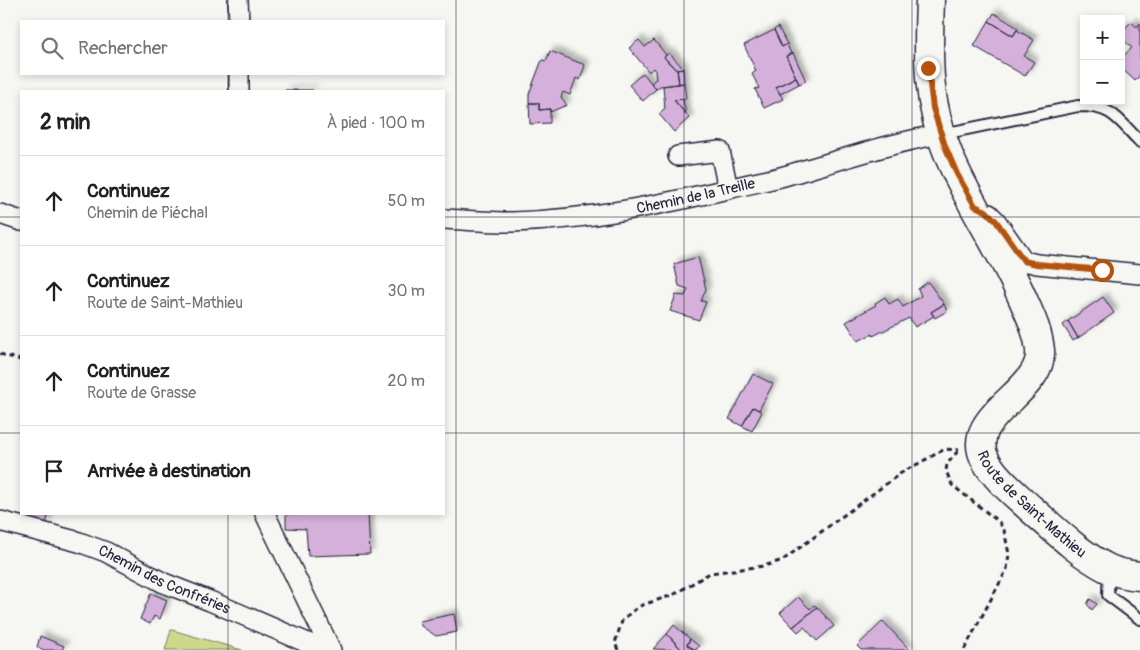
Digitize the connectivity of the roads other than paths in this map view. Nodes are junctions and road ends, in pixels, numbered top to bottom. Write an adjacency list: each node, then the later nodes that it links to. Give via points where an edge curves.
1 (238, 0): 3 (street)
2 (930, 0): 6 (street, Route de Saint-Mathieu, via 928,68 933,108)
3 (239, 20)
4 (239, 75): 5 (street)
5 (239, 90)
6 (941, 134): 7 (lane, via 1078,106 1096,106 1111,112); 9 (street, Chemin de la Treille); 10 (street, Route de Saint-Mathieu, via 957,174)
7 (1140, 142)
8 (678, 156): 9 (street, via 720,151)
9 (728, 189): 12 (street, Chemin de la Treille, via 666,204 556,219 511,222)
10 (975, 206): 14 (street, via 996,221 1024,261); 17 (street, Route de Saint-Mathieu, via 1034,324 1040,360 1032,375 970,444 982,450 985,461 997,476 1073,546)
11 (0, 214): 13 (street)
12 (445, 219)
13 (20, 222)
14 (1140, 274)
15 (265, 515): 21 (street)
16 (0, 521): 20 (street, Chemin des Confréries, via 106,552 164,583)
17 (1109, 569): 18 (street, Route de Saint-Mathieu); 19 (lane, via 1108,595)
18 (1140, 576)
19 (1140, 619)
20 (324, 650)
21 (332, 650)

